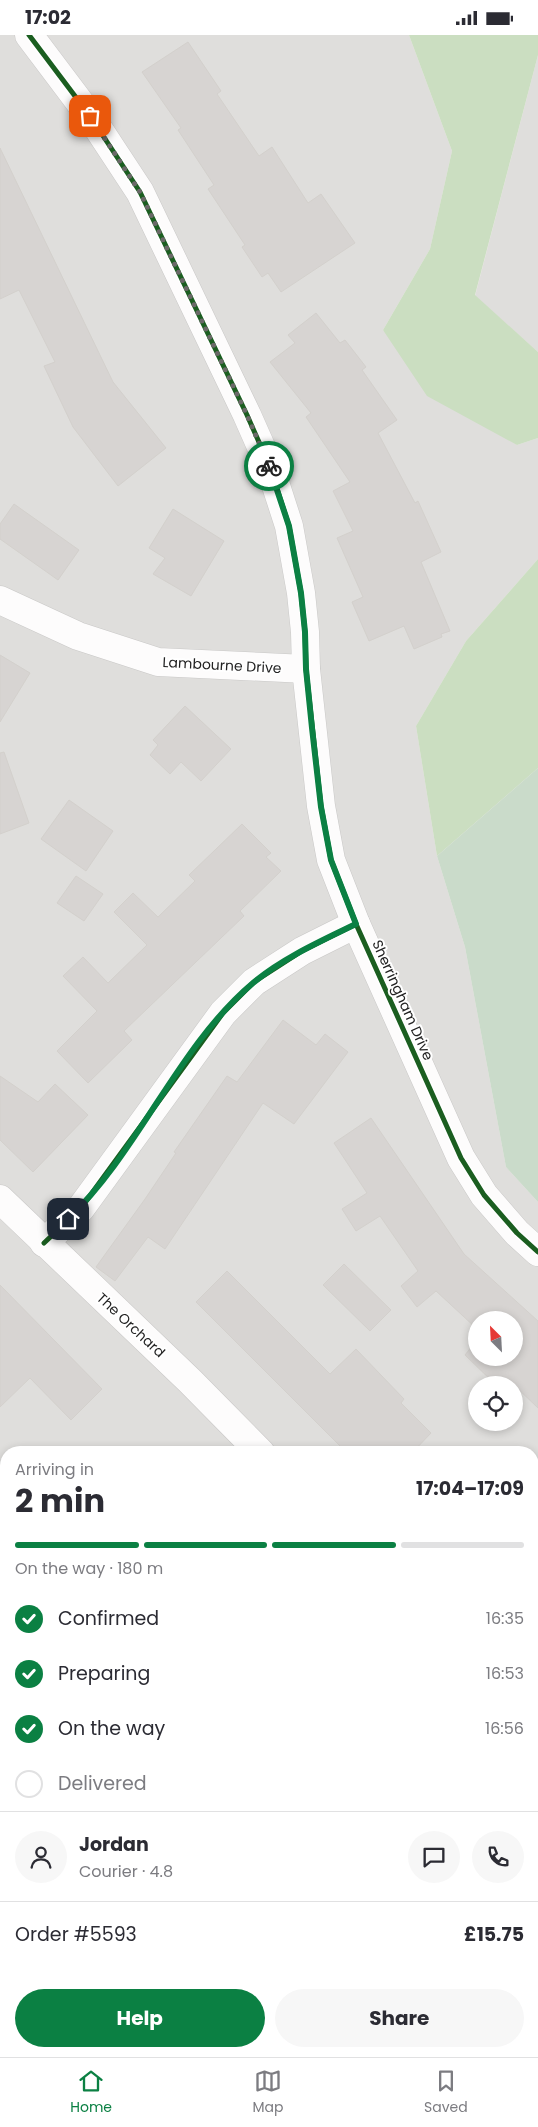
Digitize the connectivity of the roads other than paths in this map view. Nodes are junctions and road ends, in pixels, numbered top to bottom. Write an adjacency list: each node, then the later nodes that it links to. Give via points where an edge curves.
1 (29, 35): 3 (street, Sherringham Drive, via 90,116 140,192 266,458 289,526 304,624)
2 (0, 600): 3 (street, Lambourne Drive, via 78,636 158,662)
3 (306, 669): 4 (street, Sherringham Drive, via 321,807 331,860)
4 (356, 924): 6 (street, via 302,951 254,982 222,1013 81,1208); 7 (street, Sherringham Drive, via 462,1158 484,1195)
5 (0, 1199): 6 (street, The Orchard)
6 (44, 1243): 8 (street, The Orchard)
7 (538, 1252)
8 (254, 1446)

